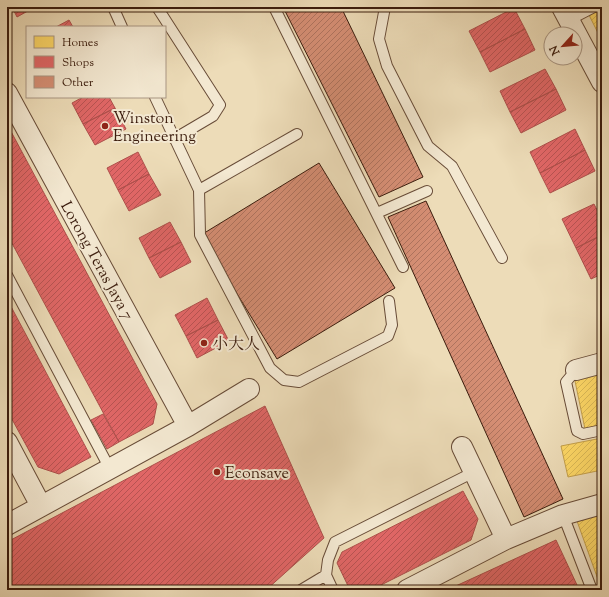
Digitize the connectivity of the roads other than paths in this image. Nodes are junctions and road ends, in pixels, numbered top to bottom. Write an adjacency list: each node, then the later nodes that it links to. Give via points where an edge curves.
1 (113, 7): 7 (lane)
2 (156, 7): 12 (lane, via 220,105 213,116)
3 (274, 7): 15 (lane)
4 (385, 7): 16 (lane, via 379,39 387,66 428,146 452,166)
5 (594, 7): 6 (lane)
6 (565, 14): 8 (street)
7 (122, 26)
8 (602, 79)
9 (7, 93): 23 (street, Lorong Teras Jaya 7)
10 (155, 98): 12 (lane)
11 (297, 134): 13 (lane)
12 (174, 139): 13 (lane)
13 (198, 190): 19 (lane, via 200,235 270,368 284,380 299,382 388,336 392,326)
14 (427, 190): 15 (lane)
15 (377, 214): 17 (lane)
16 (502, 258)
17 (404, 267)
18 (7, 275): 27 (lane)
19 (389, 301)
20 (602, 363): 21 (street)
21 (576, 370): 24 (lane, via 566,382 577,431 583,434)
22 (249, 389): 23 (street)
23 (188, 426): 27 (street)
24 (602, 430)
25 (7, 442): 30 (street)
26 (462, 448): 28 (street)
27 (110, 469): 30 (street)
28 (474, 472): 33 (street); 34 (lane, via 335,542 328,560)
29 (602, 504): 31 (street)
30 (41, 506): 32 (street)
31 (563, 515): 33 (street); 38 (lane)
32 (7, 524)
33 (506, 539): 37 (street)
34 (326, 575): 35 (lane); 36 (lane)
35 (301, 590)
36 (333, 590)
37 (407, 590)
38 (592, 590)

